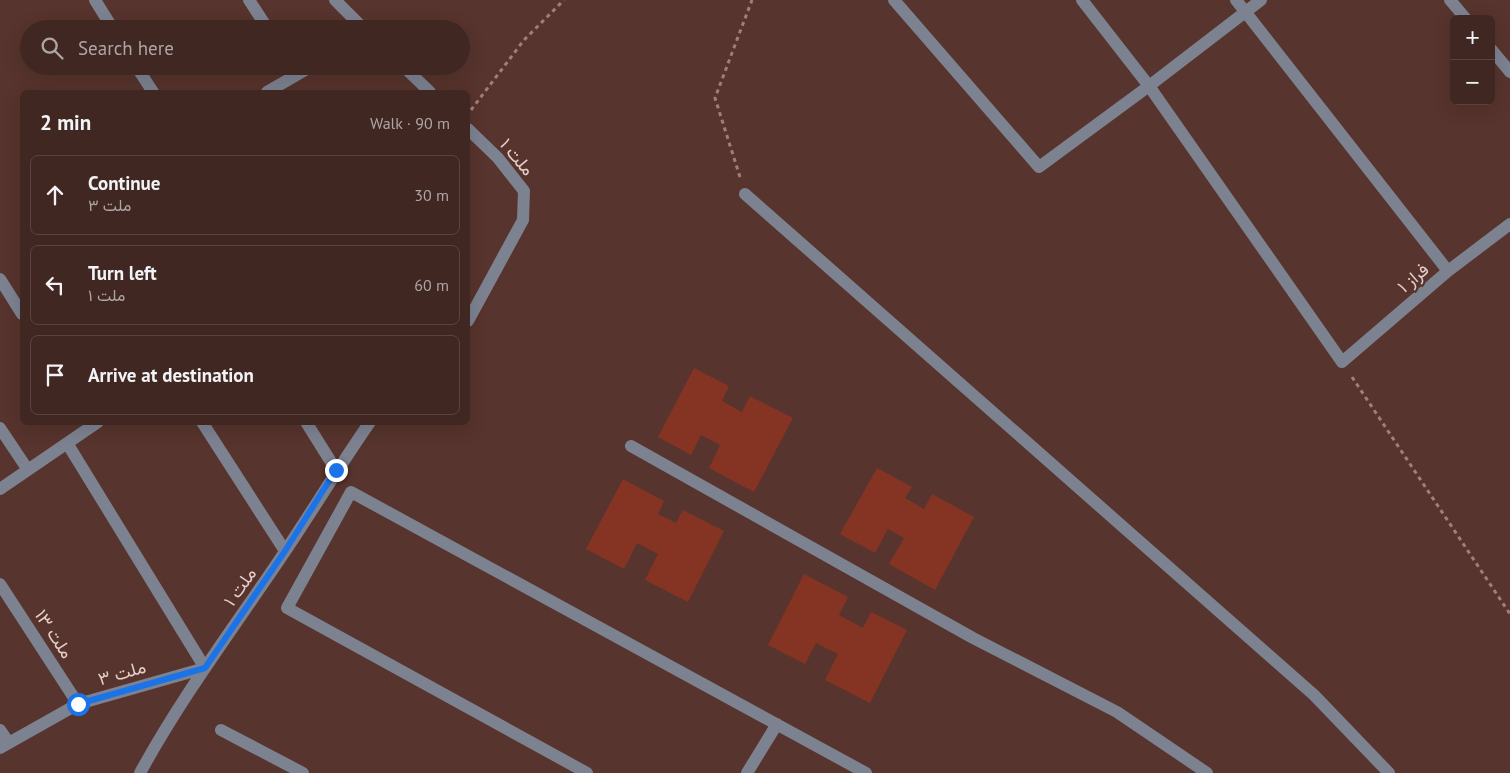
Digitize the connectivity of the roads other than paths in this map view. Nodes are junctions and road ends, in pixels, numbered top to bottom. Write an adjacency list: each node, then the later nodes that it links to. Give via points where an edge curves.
1 (95, 0): 11 (street)
2 (249, 0): 12 (street)
3 (335, 0): 13 (street)
4 (894, 0): 19 (street, via 1039,167)
5 (1082, 0): 19 (street)
6 (1236, 0): 9 (street)
7 (1262, 0): 9 (street)
8 (1450, 0): 10 (street)
9 (1245, 13): 19 (street); 26 (street)
10 (1463, 15)
11 (107, 20)
12 (262, 20)
13 (355, 20)
14 (1495, 55): 15 (street)
15 (1510, 72)
16 (142, 75): 20 (street)
17 (289, 75): 21 (street)
18 (412, 75): 22 (street)
19 (1149, 86): 26 (street, فراز ۱, via 1342,362)
20 (151, 90)
21 (270, 90)
22 (428, 90)
23 (470, 131): 29 (street, ملت ۱, via 498,158 524,191 523,220)
24 (745, 194): 54 (street, via 1314,695)
25 (1510, 224): 26 (street, فراز ۱)
26 (1448, 271)
27 (0, 279): 28 (street)
28 (20, 311)
29 (470, 317)
30 (92, 425): 35 (street)
31 (204, 425): 40 (street)
32 (308, 425): 38 (street)
33 (368, 425): 38 (street, ملت ۱)
34 (0, 428): 37 (street)
35 (68, 443): 37 (street); 42 (street)
36 (631, 446): 53 (street, via 973,638 1117,712)
37 (28, 470): 39 (street)
38 (336, 470): 40 (street, ملت ۱)
39 (0, 489)
40 (285, 551): 42 (street, ملت ۱)
41 (0, 584): 43 (street, ملت ۱۳)
42 (205, 668): 43 (street, ملت ۳); 48 (street, ملت ۱)
43 (78, 704): 47 (street, ملت ۳)
44 (777, 724): 50 (street, via 351,492 287,608); 51 (street); 52 (street)
45 (0, 730): 47 (street)
46 (221, 730): 49 (street)
47 (4, 746)
48 (140, 773)
49 (302, 773)
50 (587, 773)
51 (748, 773)
52 (866, 773)
53 (1207, 773)
54 (1389, 773)

